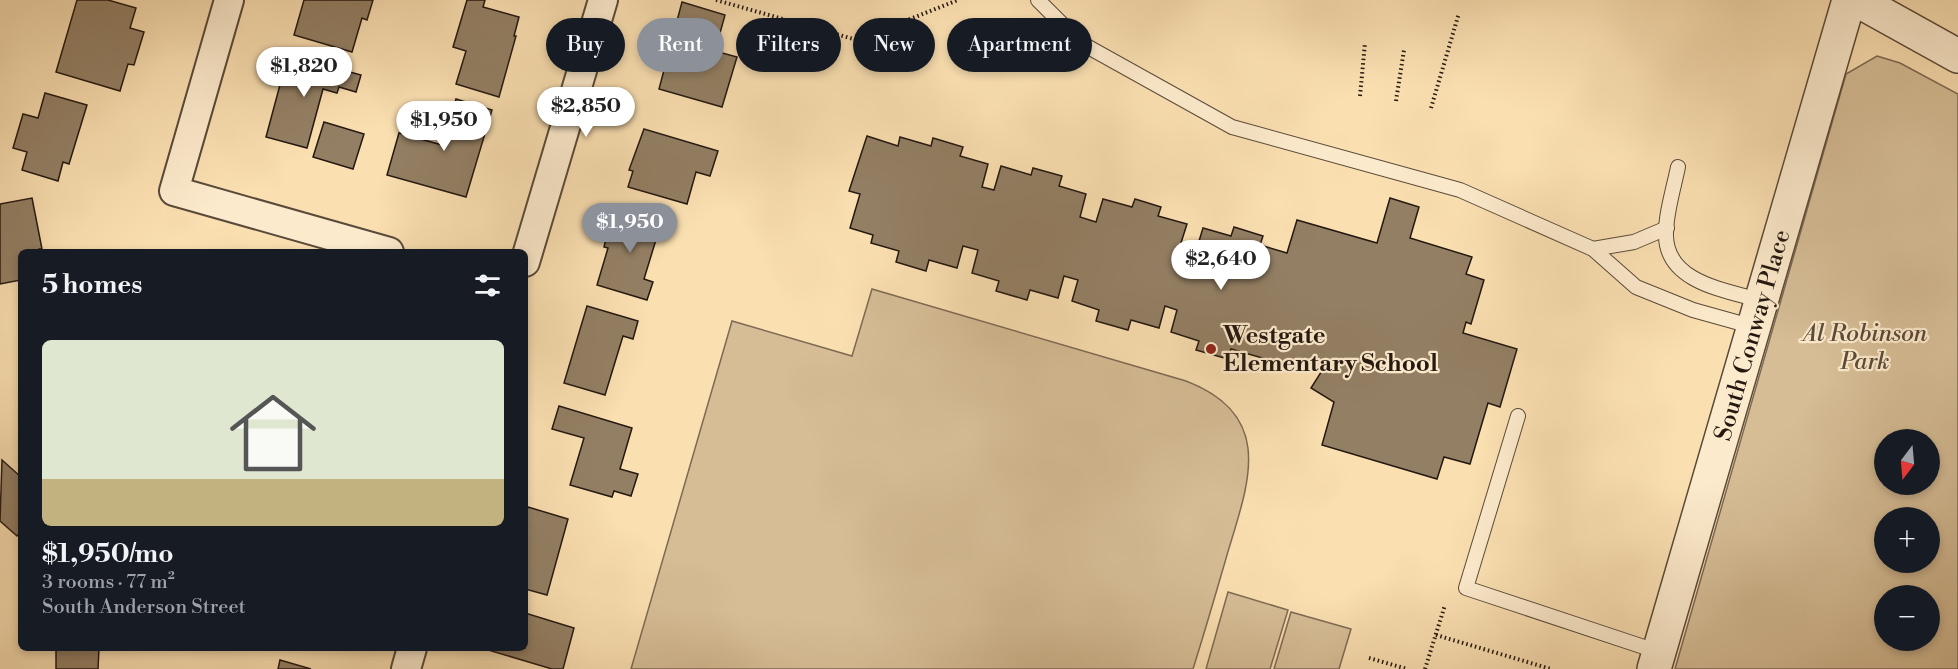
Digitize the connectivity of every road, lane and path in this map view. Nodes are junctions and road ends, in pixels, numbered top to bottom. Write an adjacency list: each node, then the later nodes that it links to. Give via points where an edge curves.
1 (230, 0): 17 (street, via 174,191)
2 (603, 0): 19 (street)
3 (716, 0): 4 (path, via 857,40)
4 (958, 0)
5 (1038, 0): 18 (lane, via 1081,43 1232,127 1460,190)
6 (1849, 0): 20 (street, South Conway Place)
7 (1857, 0): 11 (street)
8 (1459, 14): 14 (path)
9 (1365, 43): 12 (path)
10 (1404, 50): 13 (path)
11 (1958, 56)
12 (1360, 96)
13 (1396, 101)
14 (1431, 108)
15 (1678, 167): 16 (lane)
16 (1667, 228): 18 (lane, via 1634,242); 20 (lane, via 1672,263 1697,282)
17 (378, 249)
18 (1593, 249): 20 (lane, via 1636,287 1693,310)
19 (528, 252)
20 (1758, 314): 26 (street, South Conway Place)
21 (1518, 416): 26 (lane, via 1466,588)
22 (1445, 605): 23 (path)
23 (1436, 635): 29 (path); 30 (path)
24 (411, 651): 27 (street)
25 (1369, 658): 28 (path)
26 (1657, 661)
27 (406, 669)
28 (1407, 669)
29 (1425, 669)
30 (1551, 669)

